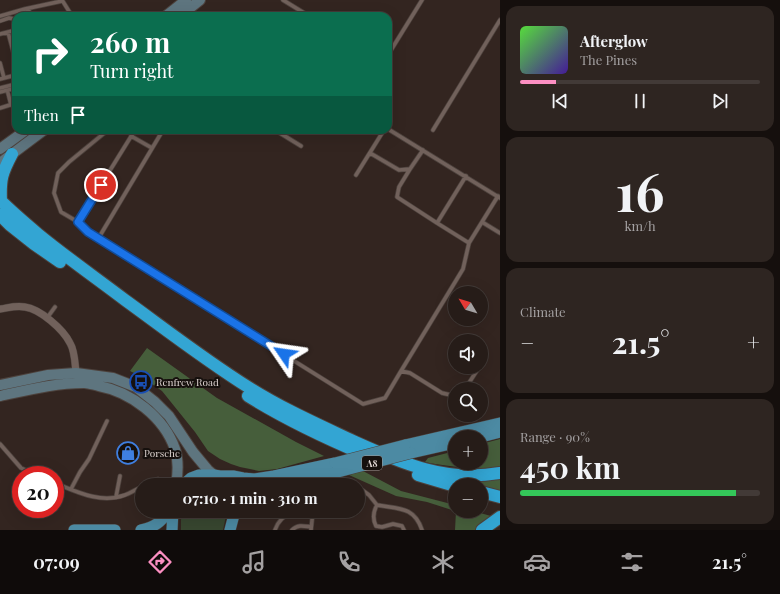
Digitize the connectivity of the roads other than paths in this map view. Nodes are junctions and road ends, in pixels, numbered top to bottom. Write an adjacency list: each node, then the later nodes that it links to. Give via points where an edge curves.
1 (186, 0): 10 (street)
2 (200, 0): 11 (street)
3 (283, 0): 12 (lane)
4 (422, 0): 22 (lane)
5 (62, 1): 6 (lane); 9 (lane)
6 (30, 9): 7 (lane); 8 (lane)
7 (19, 12)
8 (26, 12)
9 (69, 12)
10 (171, 12)
11 (185, 12)
12 (302, 12)
13 (12, 14): 14 (lane)
14 (0, 16)
15 (12, 19): 16 (lane)
16 (0, 20)
17 (500, 20): 33 (lane)
18 (12, 31): 19 (lane)
19 (8, 32): 20 (lane); 21 (lane)
20 (0, 34)
21 (12, 47)
22 (392, 49)
23 (0, 63): 25 (lane)
24 (12, 76): 25 (lane)
25 (2, 79)
26 (12, 85): 27 (lane)
27 (0, 88)
28 (12, 89): 29 (lane)
29 (0, 92)
30 (8, 93): 31 (lane)
31 (11, 105): 32 (lane)
32 (0, 108)
33 (433, 130)
34 (392, 131): 45 (lane)
35 (21, 134): 44 (street)
36 (39, 134): 47 (street)
37 (103, 134): 55 (lane, via 58,173 54,193 61,212)
38 (161, 134): 43 (lane)
39 (282, 134): 42 (lane)
40 (382, 134): 46 (lane)
41 (131, 136): 43 (lane); 55 (lane)
42 (301, 146)
43 (152, 148): 59 (lane)
44 (0, 149)
45 (423, 150): 49 (lane); 51 (lane)
46 (370, 153): 49 (lane, via 399,170); 50 (lane)
47 (12, 154): 48 (street); 53 (highway, via 1,179)
48 (0, 163)
49 (410, 169): 57 (lane, via 399,187 397,197)
50 (356, 175)
51 (466, 176): 52 (lane); 57 (lane)
52 (499, 197): 56 (lane)
53 (1, 201): 78 (highway, via 92,276 217,366 276,403 322,427 416,467 461,476)
54 (0, 215): 85 (highway, via 34,244 246,396 309,430 366,455)
55 (78, 222): 59 (lane)
56 (482, 222): 58 (lane); 60 (lane)
57 (437, 223): 60 (lane)
58 (500, 233)
59 (98, 239): 64 (lane, via 363,404 385,398)
60 (469, 243): 64 (lane, via 463,269)
61 (55, 307): 63 (lane)
62 (1, 309): 63 (street, via 12,306 26,307)
63 (47, 318): 65 (street, via 70,343)
64 (401, 371): 67 (lane, via 410,373)
65 (76, 373): 66 (street, via 48,375); 79 (street, via 113,378 136,388 170,416 193,452 208,470)
66 (0, 385)
67 (448, 394)
68 (0, 396): 81 (street, via 53,385 85,383 108,388 130,397 166,430 176,450)
69 (107, 421): 87 (lane, via 89,460)
70 (500, 423): 75 (main road, A8)
71 (500, 432): 72 (main road)
72 (488, 435)
73 (0, 444): 76 (lane)
74 (448, 444): 75 (main road, A8)
75 (408, 449): 77 (main road, A8, bridge)
76 (19, 466)
77 (334, 468): 79 (main road, A8, via 254,479); 84 (main road, A8)
78 (500, 474)
79 (217, 475): 82 (main road, via 199,475); 83 (main road)
80 (120, 476): 92 (lane)
81 (177, 478)
82 (191, 478)
83 (220, 478)
84 (310, 478)
85 (448, 484)
86 (64, 486): 87 (lane)
87 (71, 489): 92 (lane, via 99,498)
88 (135, 490): 92 (lane)
89 (365, 493): 93 (lane)
90 (488, 493): 91 (highway)
91 (500, 496)
92 (116, 497)
93 (377, 505): 106 (lane, via 373,516 376,526 393,524 402,526); 107 (lane, via 403,508 414,514)
94 (163, 518): 102 (main road, via 159,523)
95 (173, 518): 103 (main road)
96 (282, 518): 104 (lane)
97 (312, 518): 99 (lane)
98 (500, 518): 108 (highway)
99 (311, 529): 105 (lane, via 296,526)
100 (74, 530): 101 (main road)
101 (115, 530)
102 (141, 530)
103 (172, 530)
104 (275, 530)
105 (292, 530)
106 (404, 530)
107 (422, 530)
108 (482, 530)

